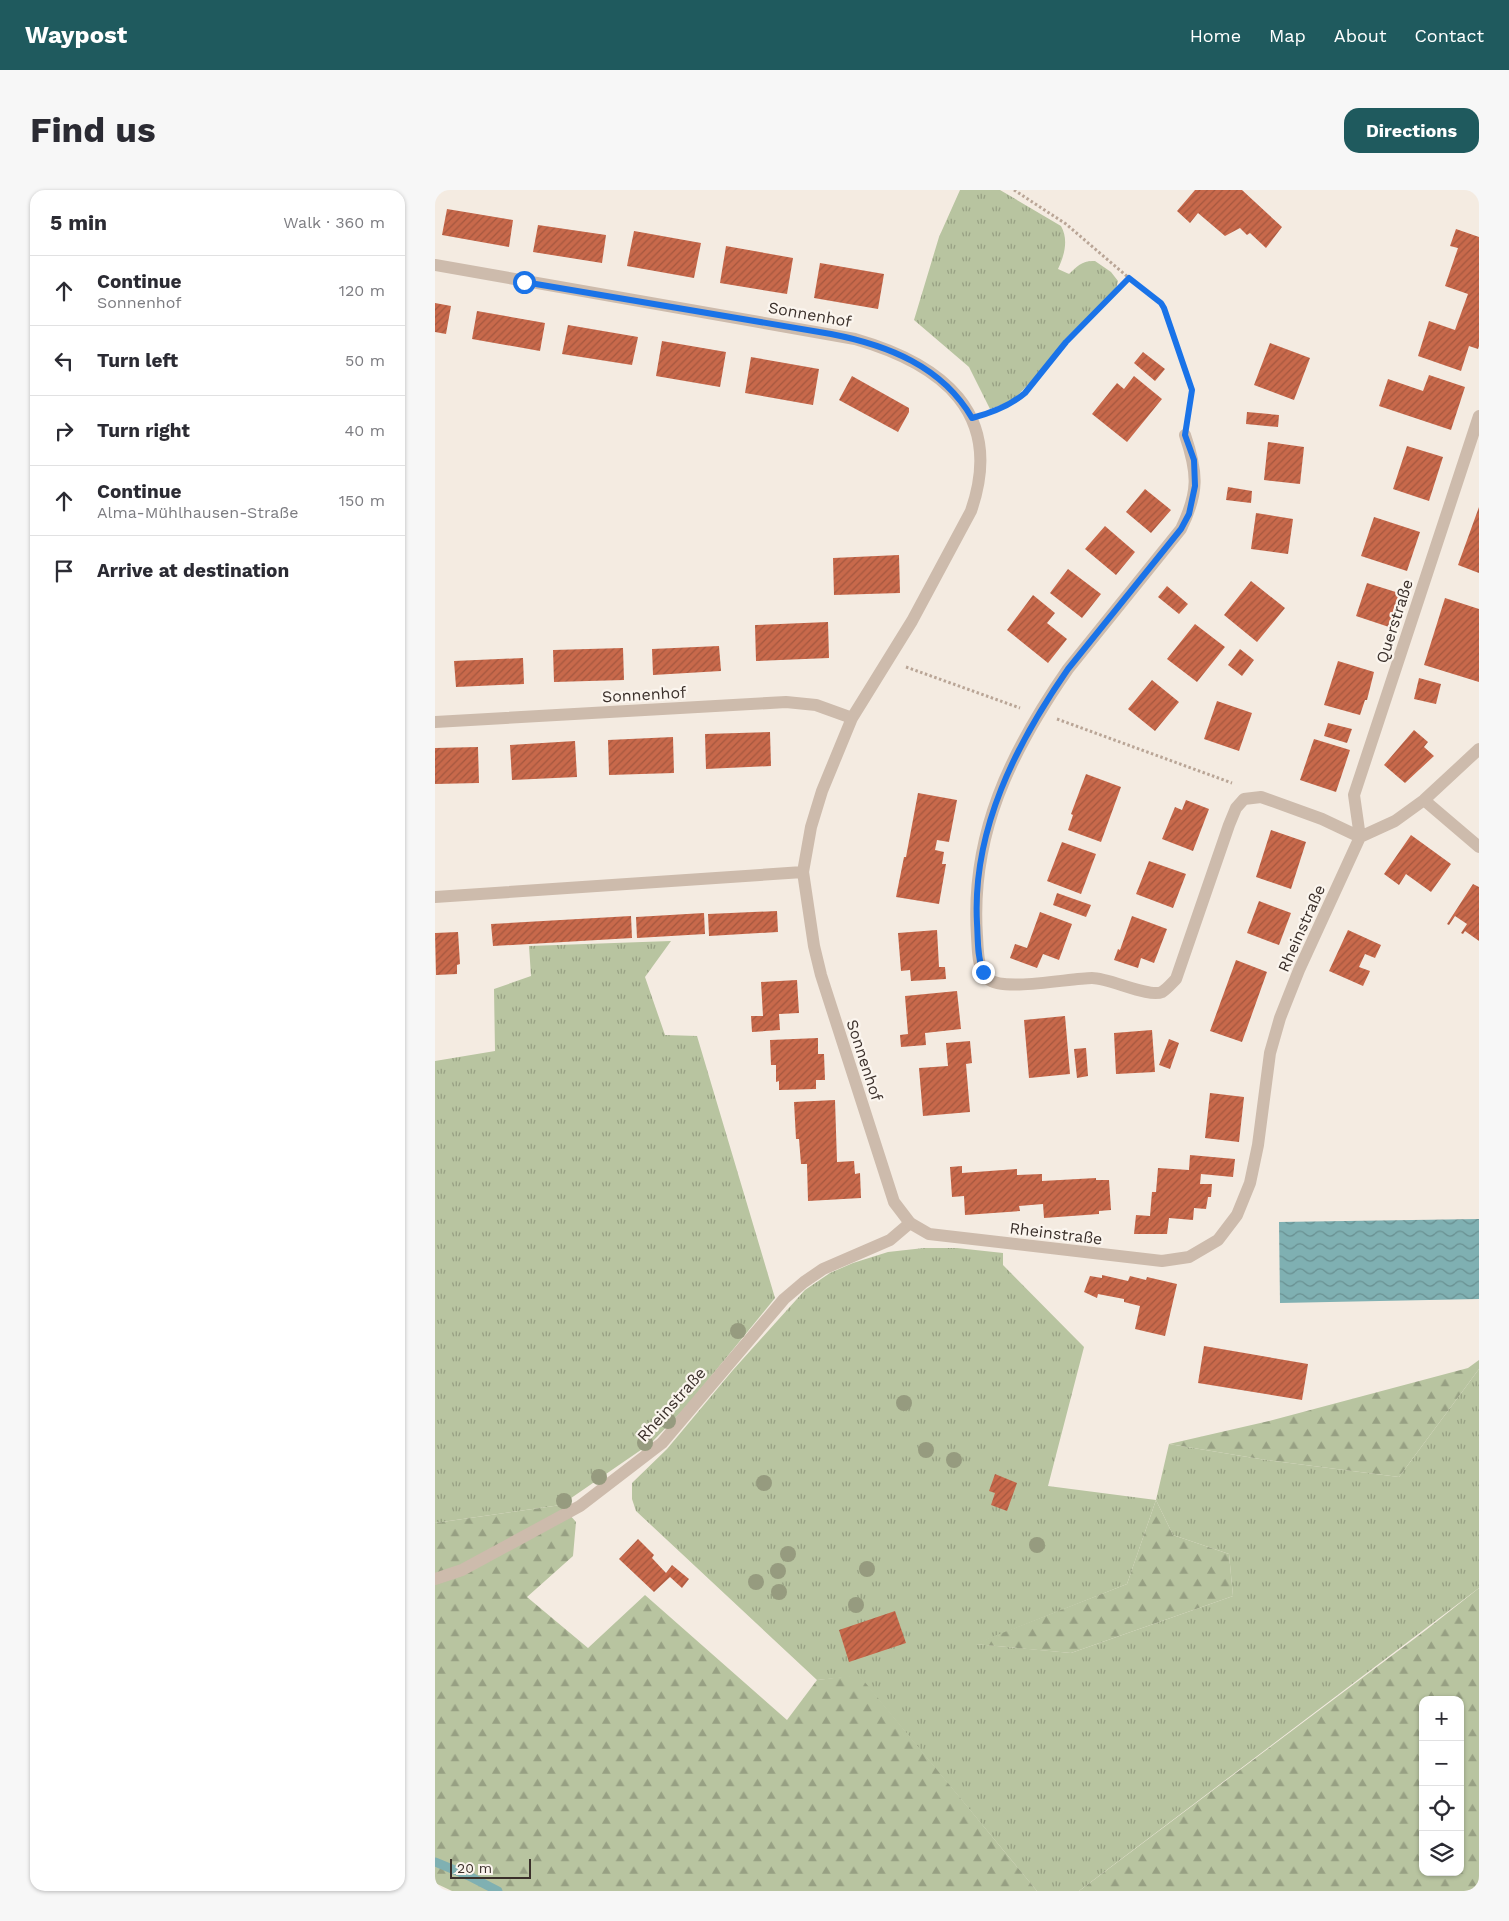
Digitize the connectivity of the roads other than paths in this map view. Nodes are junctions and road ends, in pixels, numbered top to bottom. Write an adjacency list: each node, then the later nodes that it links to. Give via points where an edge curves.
1 (435, 266): 4 (street, Sonnenhof, via 855,339 900,354 934,374 957,396 972,418 979,444 977,493 971,511 912,621)
2 (1479, 416): 8 (street, Querstraße, via 1355,795)
3 (1185, 435): 8 (street, via 1194,460 1195,486 1189,514 1181,529 1068,669 1039,713 1022,743 992,813 981,854 976,906 983,972 994,982 1016,984 1099,978 1151,993 1161,992 1176,979 1229,824 1236,808 1244,800 1261,797)
4 (852, 718): 5 (street, Sonnenhof, via 816,705 787,702); 10 (street, Sonnenhof, via 816,809)
5 (435, 722)
6 (1479, 749): 7 (street)
7 (1424, 800): 8 (street, via 1395,821); 9 (street)
8 (1360, 837): 12 (street, Rheinstraße, via 1280,1018 1270,1052 1250,1183 1237,1215 1218,1240 1189,1257 1162,1262 929,1234)
9 (1479, 846)
10 (803, 872): 11 (street); 12 (street, Sonnenhof, via 814,946 832,1011 894,1202)
11 (435, 897)
12 (910, 1223): 13 (street, Rheinstraße, via 890,1240 823,1269 784,1299 662,1443 611,1482 573,1510 462,1570)
13 (435, 1579)

